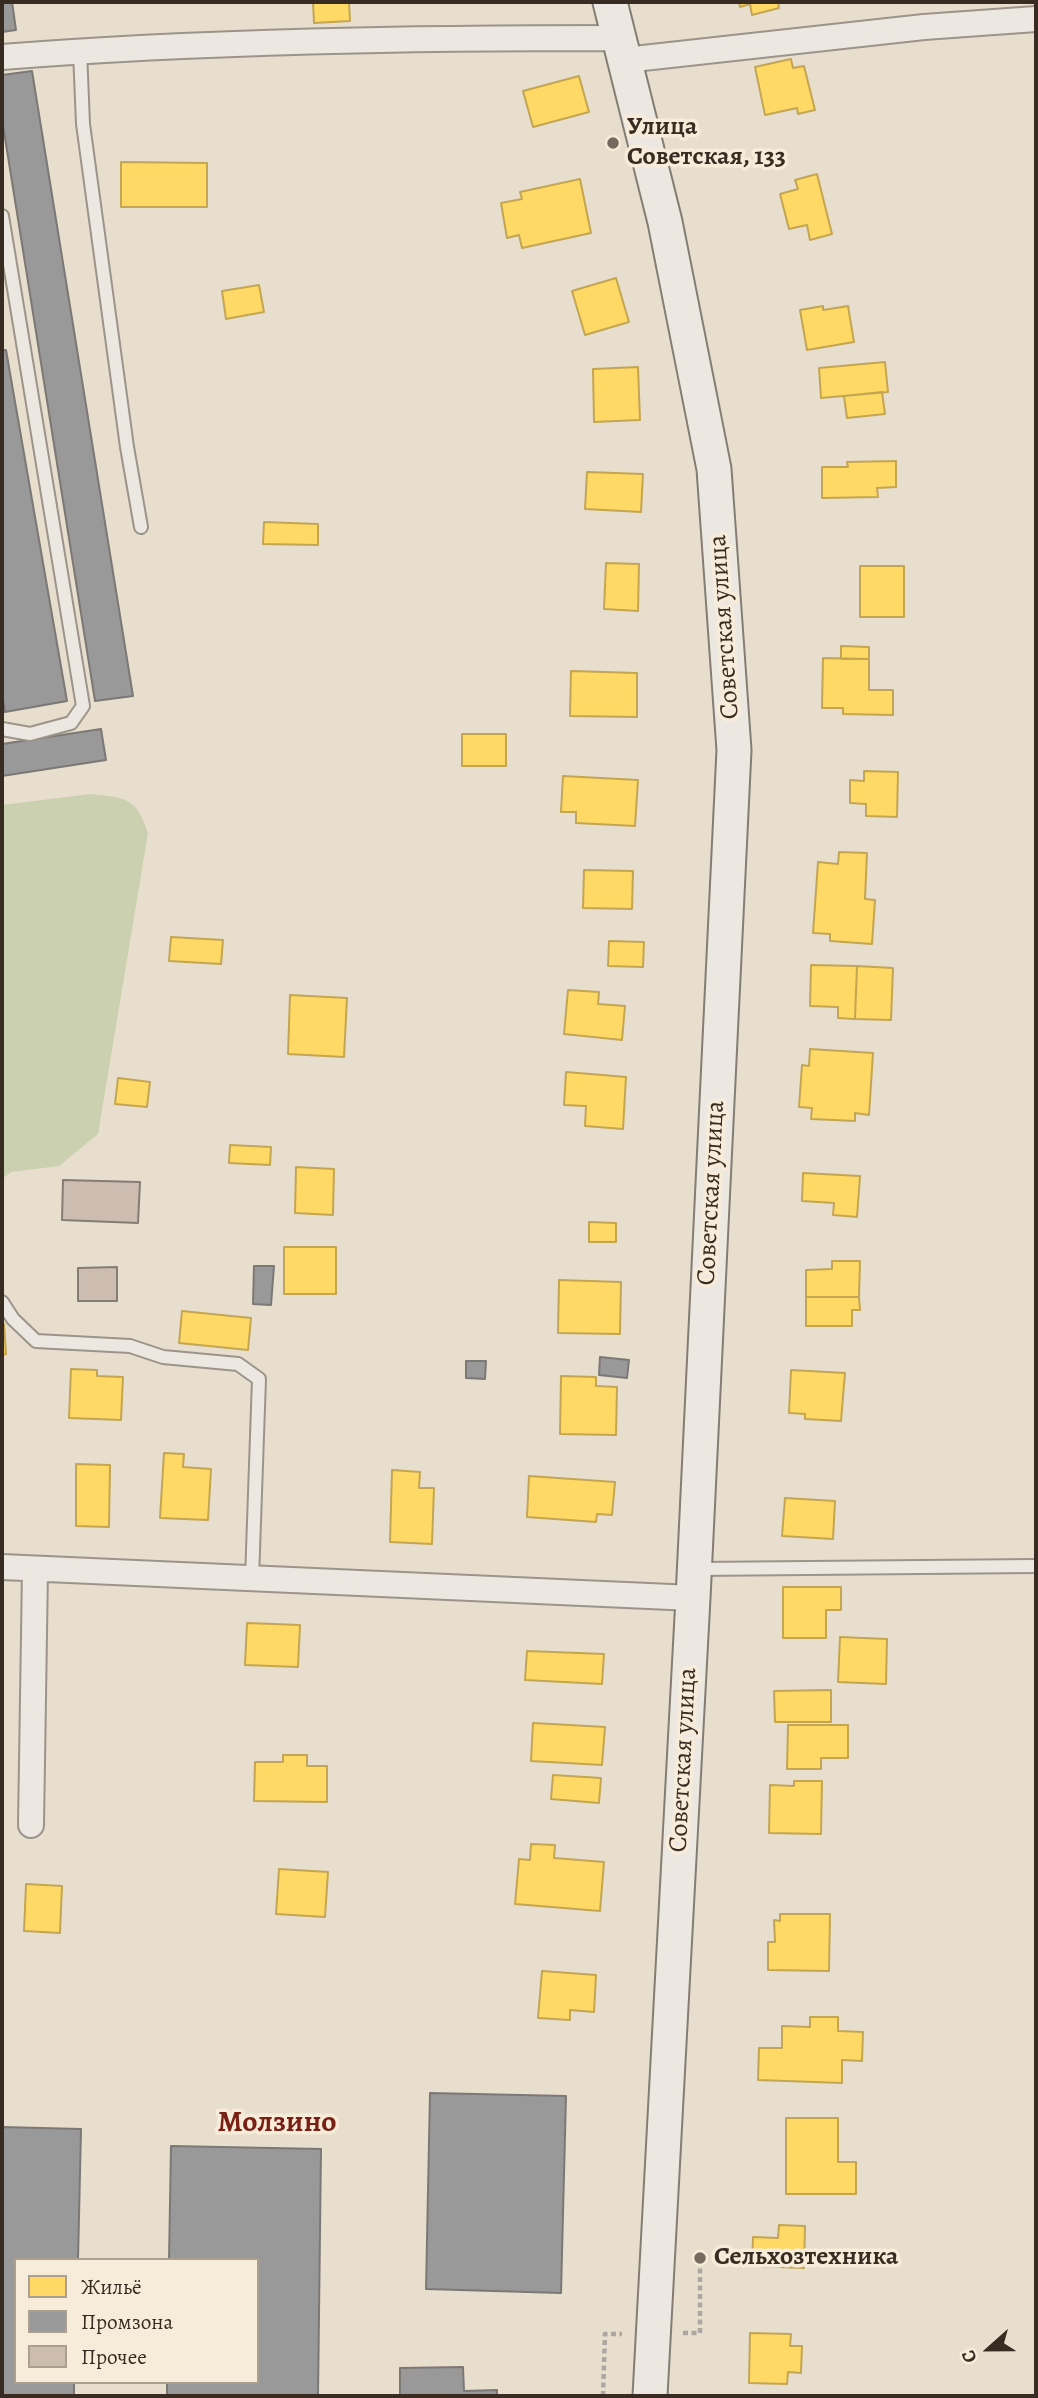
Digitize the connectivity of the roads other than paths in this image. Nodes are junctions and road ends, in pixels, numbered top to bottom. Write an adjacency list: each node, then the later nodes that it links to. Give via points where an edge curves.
1 (610, 2): 3 (street, Советская улица)
2 (1036, 19): 3 (street)
3 (623, 49): 4 (street, via 429,38); 14 (street, Советская улица, via 665,222 714,469 734,750)
4 (80, 51): 5 (street); 7 (lane, via 83,124)
5 (2, 57)
6 (2, 216): 8 (lane, via 83,706 71,723 30,734)
7 (141, 527)
8 (2, 729)
9 (2, 1302): 13 (lane, via 36,1341 131,1346 163,1357 237,1364 259,1380)
10 (1036, 1566): 14 (lane)
11 (2, 1567): 12 (street)
12 (35, 1570): 13 (street); 15 (street)
13 (252, 1579): 14 (street)
14 (694, 1584): 16 (street, Советская улица)
15 (31, 1825)
16 (650, 2396)

